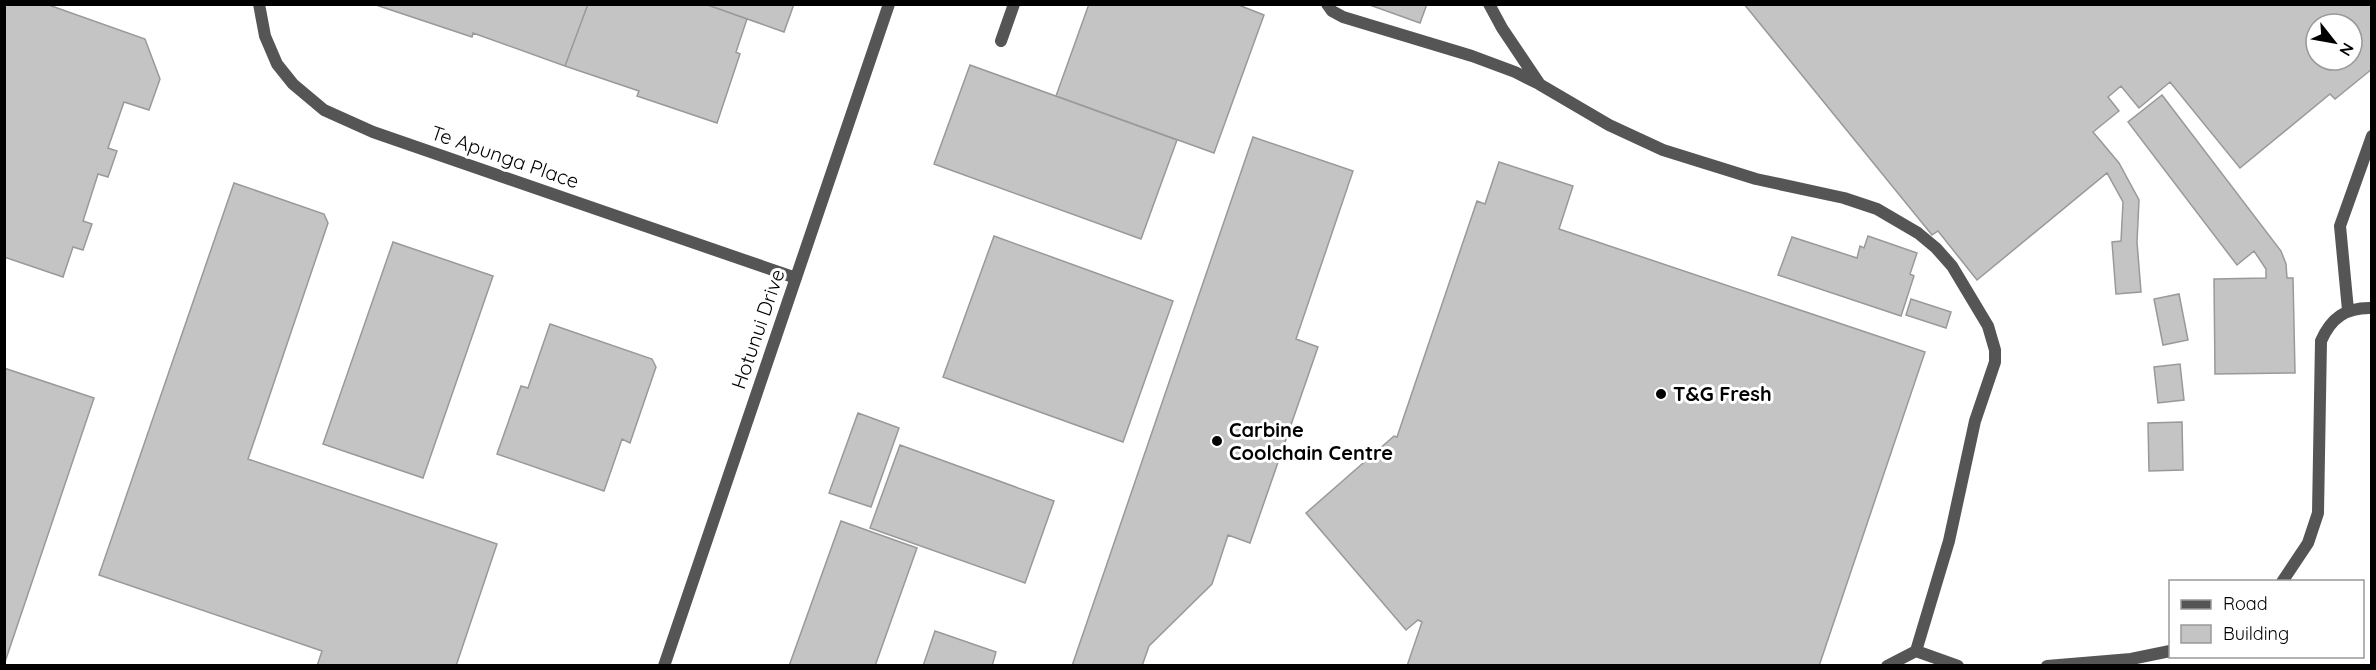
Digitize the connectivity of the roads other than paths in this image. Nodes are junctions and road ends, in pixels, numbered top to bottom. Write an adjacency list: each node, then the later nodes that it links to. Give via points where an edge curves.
1 (259, 4): 9 (street, Te Apunga Place, via 265,36 277,64 292,84 324,110 373,132)
2 (889, 4): 9 (street, Hotunui Drive)
3 (1014, 4): 6 (street)
4 (1327, 4): 7 (street, via 1343,17 1472,56)
5 (1489, 4): 7 (street)
6 (1001, 41)
7 (1539, 84): 13 (street, via 1609,125 1663,150 1756,179 1877,209 1918,233 1952,266 1988,326 1995,362)
8 (2372, 136): 11 (street, via 2340,226)
9 (796, 278): 16 (street, Hotunui Drive)
10 (2372, 308): 11 (street)
11 (2348, 310): 12 (street, via 2326,328 2321,341 2318,513 2308,543)
12 (2283, 580)
13 (1916, 651): 15 (street); 17 (street)
14 (2169, 651): 18 (street, via 2131,659)
15 (1952, 665)
16 (664, 666)
17 (1887, 666)
18 (2047, 666)

